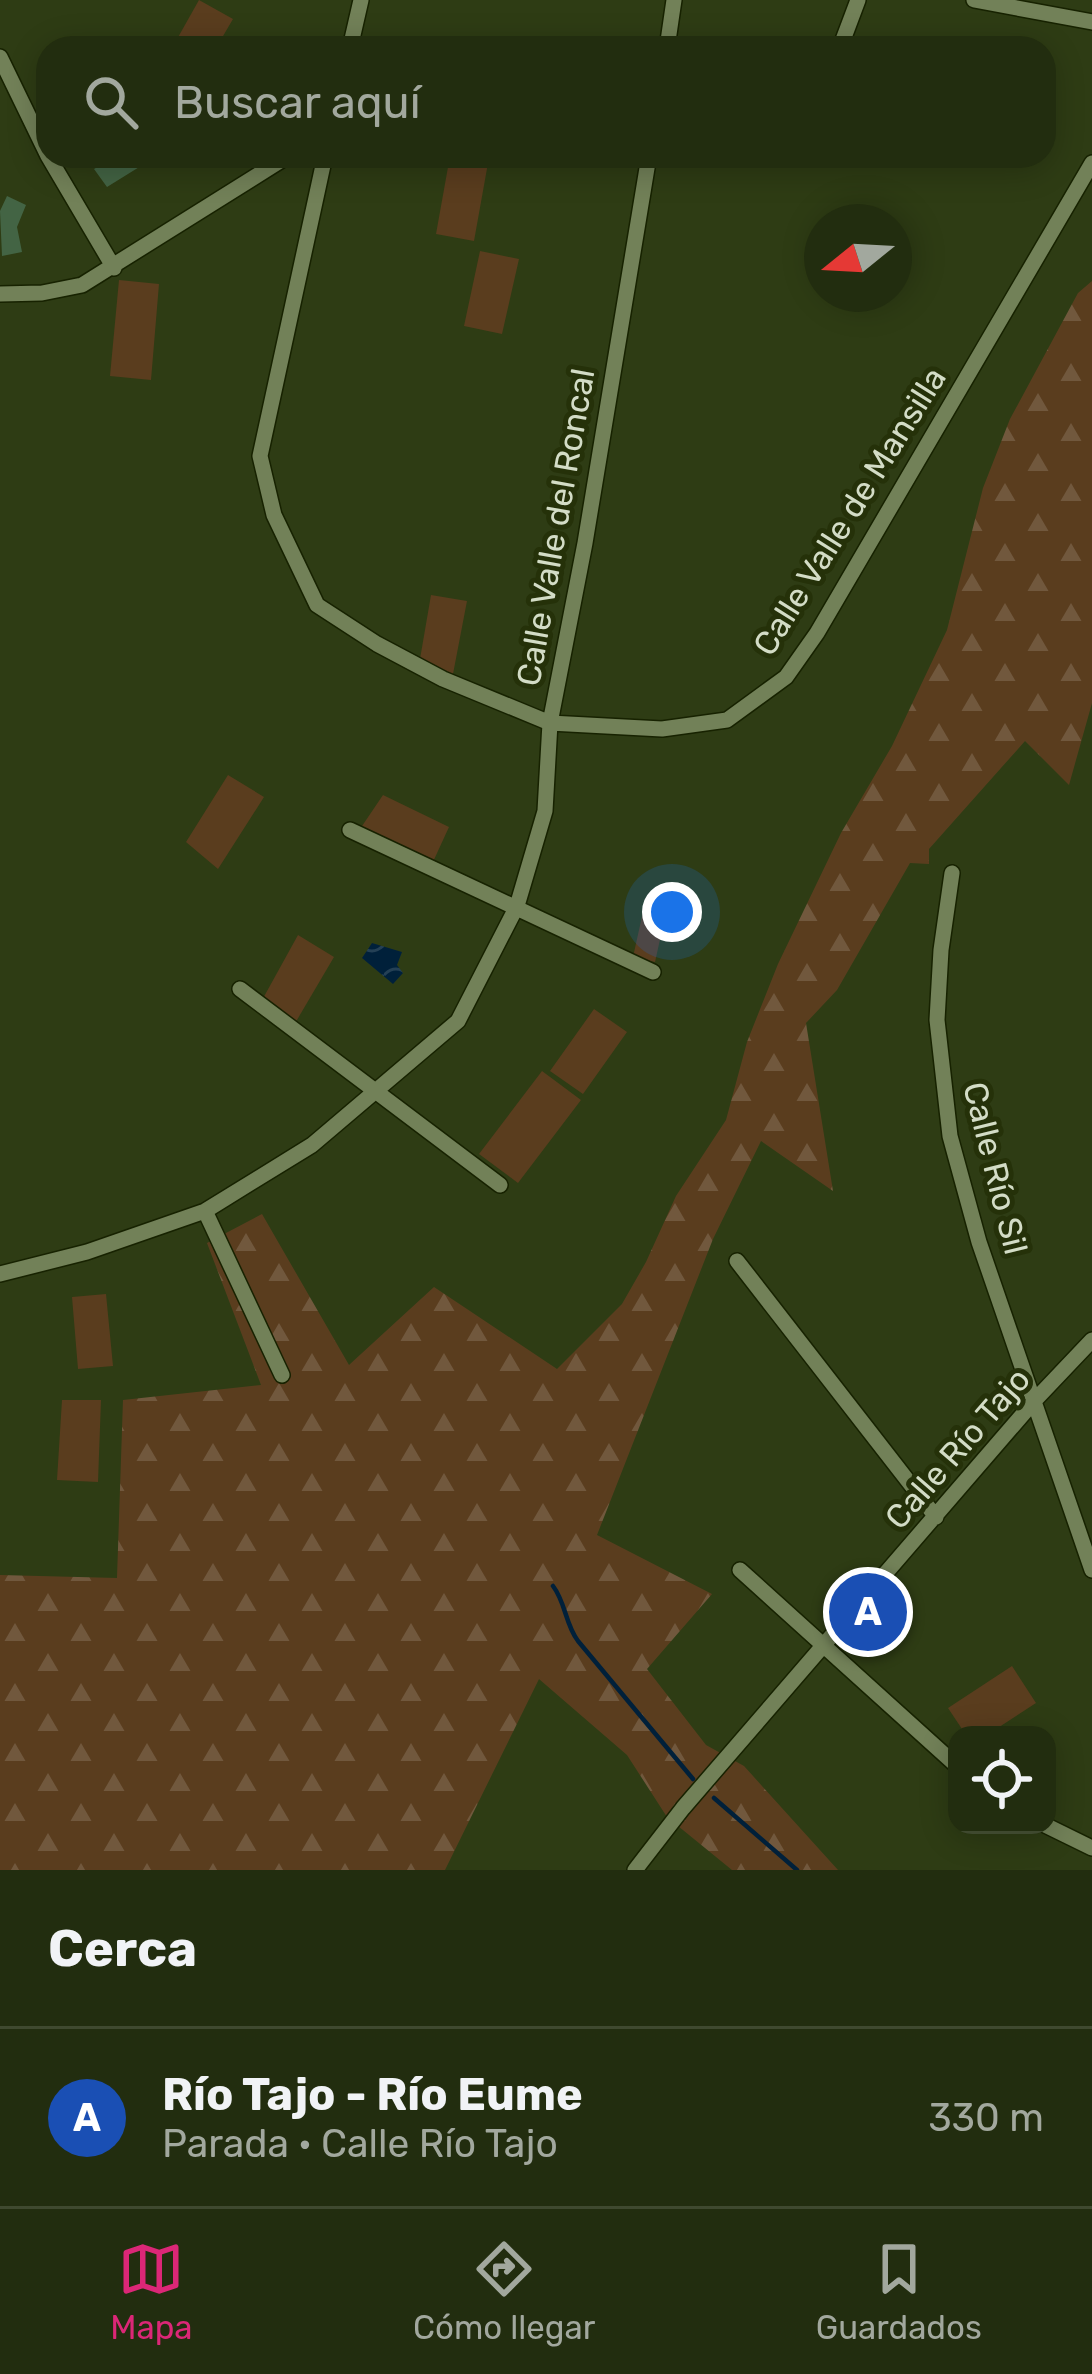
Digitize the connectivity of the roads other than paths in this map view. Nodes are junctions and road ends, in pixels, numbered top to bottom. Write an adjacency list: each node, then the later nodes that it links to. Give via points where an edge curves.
1 (361, 0): 6 (street)
2 (674, 0): 7 (street)
3 (858, 0): 8 (street)
4 (974, 0): 5 (street)
5 (1092, 22)
6 (353, 36)
7 (669, 36)
8 (844, 36)
9 (0, 57): 10 (street)
10 (36, 131)
11 (1092, 163): 18 (street, Calle Valle de Mansilla, via 786,677 727,720 662,729)
12 (55, 168): 16 (street)
13 (269, 168): 16 (street)
14 (322, 168): 18 (street, Calle Valle de Mansilla, via 260,456 274,515 317,604 443,679)
15 (647, 168): 18 (street, Calle Valle del Roncal)
16 (114, 268): 17 (street, via 82,285)
17 (0, 294)
18 (550, 723): 21 (street, Calle Valle del Roncal, via 545,811)
19 (350, 830): 21 (street)
20 (952, 873): 31 (street, Calle Río Sil, via 938,1020 947,1118)
21 (517, 905): 22 (street); 24 (street, Calle Valle del Roncal, via 458,1022)
22 (653, 972)
23 (239, 989): 24 (street)
24 (376, 1093): 25 (street); 26 (street, Calle Valle del Roncal, via 312,1145)
25 (500, 1186)
26 (205, 1211): 28 (street, Calle Valle del Roncal); 30 (street)
27 (737, 1261): 32 (street)
28 (0, 1274)
29 (1092, 1340): 31 (street, Calle Río Tajo)
30 (282, 1375)
31 (1036, 1399): 32 (street, Calle Río Tajo); 34 (street, Calle Río Sil)
32 (936, 1517): 35 (street, Calle Río Tajo)
33 (740, 1570): 35 (street)
34 (1092, 1570)
35 (824, 1647): 36 (street); 39 (street, Calle Río Tajo)
36 (948, 1758)
37 (1056, 1831): 38 (street)
38 (1092, 1849)
39 (635, 1870)

